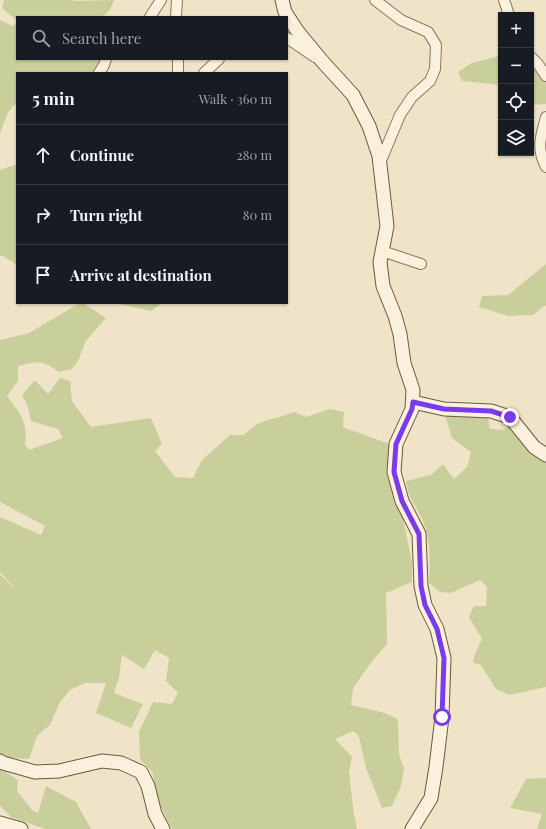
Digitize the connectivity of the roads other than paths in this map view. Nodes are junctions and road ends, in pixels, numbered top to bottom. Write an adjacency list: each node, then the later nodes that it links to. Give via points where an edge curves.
1 (161, 0): 7 (street)
2 (177, 0): 8 (street)
3 (282, 0): 9 (main road)
4 (375, 0): 22 (street, via 401,20 428,32 436,45 436,69 430,81 412,97 400,115)
5 (504, 0): 6 (street)
6 (508, 12)
7 (151, 16)
8 (176, 16)
9 (288, 16)
10 (288, 17): 16 (main road)
11 (288, 39): 16 (street)
12 (106, 60): 17 (street)
13 (178, 60): 18 (street)
14 (218, 60): 19 (street)
15 (534, 60): 20 (street)
16 (322, 61): 22 (main road, via 353,95 369,126)
17 (100, 72)
18 (178, 72)
19 (205, 72)
20 (546, 76)
21 (546, 117): 23 (street, via 539,144)
22 (380, 163): 24 (main road, via 387,226)
23 (546, 166)
24 (382, 251): 25 (street); 26 (main road, via 380,262 383,286 400,334 404,363 413,390)
25 (421, 264)
26 (413, 402): 27 (main road, via 444,409 491,411 510,417 534,447); 32 (main road, via 396,444 394,472 402,501 419,534 421,586 425,605 437,629 444,658 442,717 431,798)
27 (546, 455)
28 (0, 761): 31 (main road, via 35,772 59,771 102,761 121,763 141,772 148,786 155,814)
29 (0, 822): 30 (main road)
30 (21, 829)
31 (163, 829)
32 (412, 829)

